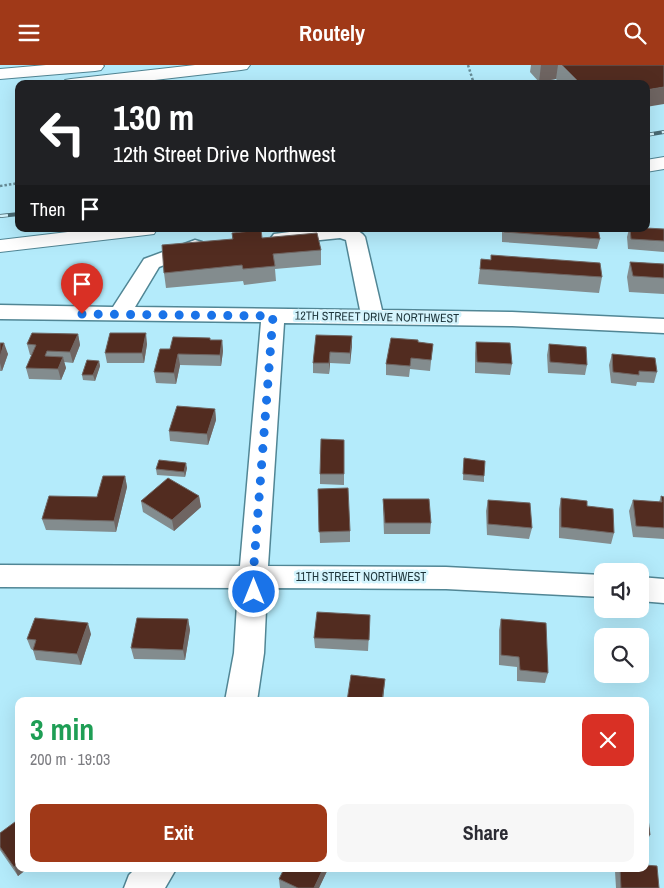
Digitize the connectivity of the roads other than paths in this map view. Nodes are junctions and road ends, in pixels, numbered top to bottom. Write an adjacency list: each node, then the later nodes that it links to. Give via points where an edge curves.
1 (111, 65): 3 (main road)
2 (241, 65): 4 (main road)
3 (11, 75): 5 (main road)
4 (107, 80)
5 (0, 89)
6 (664, 163): 7 (main road)
7 (650, 165)
8 (119, 232): 11 (main road)
9 (257, 240): 15 (street, via 342,232 355,237)
10 (212, 243): 13 (street, via 151,263)
11 (0, 245)
12 (0, 313): 13 (street, 12TH STREET DRIVE NORTHWEST)
13 (119, 315): 14 (street, 12TH STREET DRIVE NORTHWEST)
14 (273, 316): 15 (street, 12TH STREET DRIVE NORTHWEST); 18 (street)
15 (372, 317): 16 (street, 12TH STREET DRIVE NORTHWEST)
16 (664, 325)
17 (0, 576): 18 (street, 11TH STREET NORTHWEST)
18 (253, 577): 19 (street, 11TH STREET NORTHWEST, via 446,578); 22 (street, via 249,653)
19 (594, 586)
20 (649, 590): 21 (street)
21 (664, 591)
22 (242, 697)
23 (155, 872): 24 (street)
24 (142, 888)

